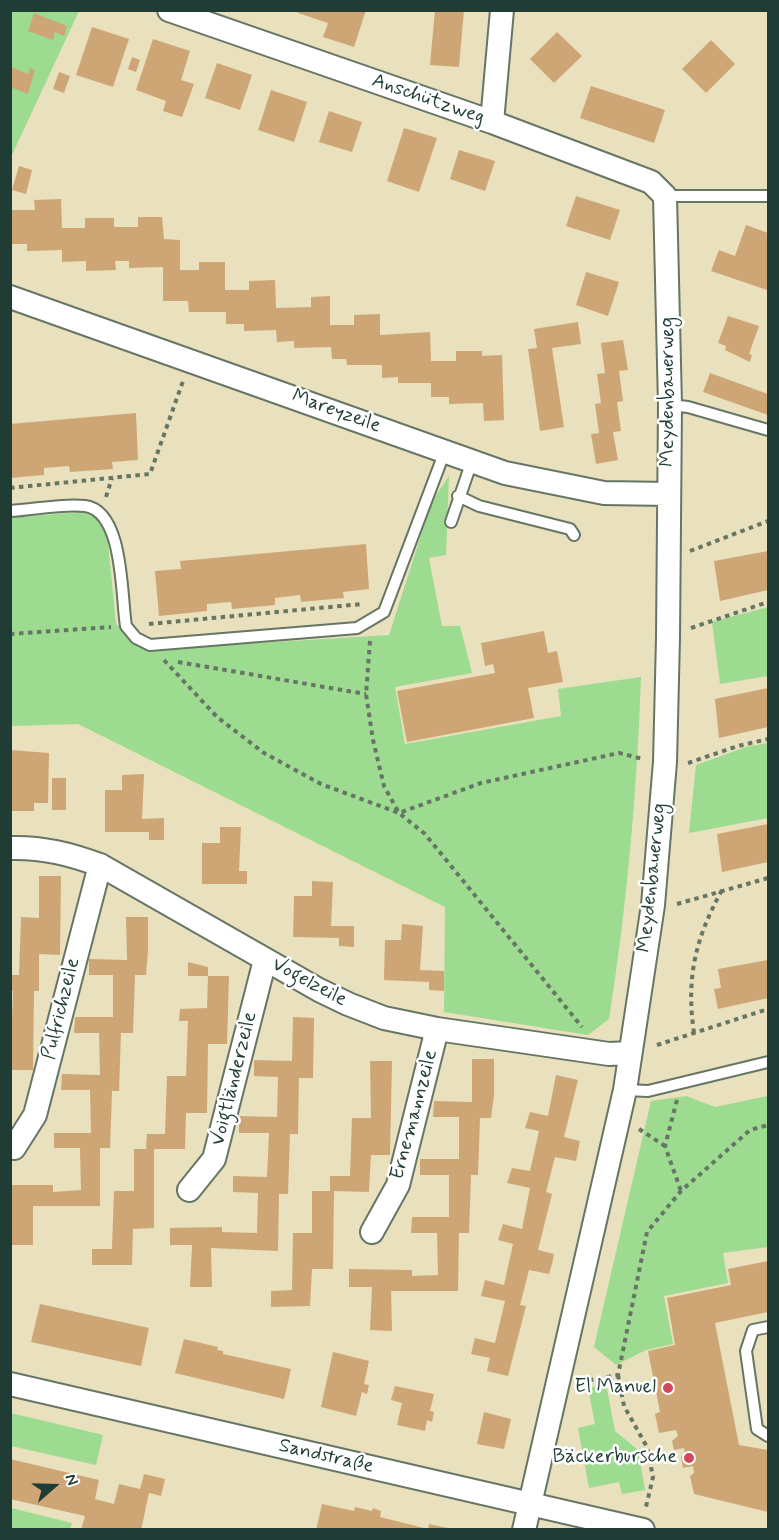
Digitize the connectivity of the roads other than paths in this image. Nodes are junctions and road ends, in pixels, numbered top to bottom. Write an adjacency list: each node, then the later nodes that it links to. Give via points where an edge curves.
1 (169, 10): 3 (street, Anschützweg)
2 (502, 10): 3 (street)
3 (492, 122): 5 (street, Anschützweg, via 651,182)
4 (768, 196): 5 (lane)
5 (666, 205): 7 (street, Meydenbauerweg)
6 (10, 297): 9 (street, Mareyzeile)
7 (670, 405): 8 (lane); 11 (street, Meydenbauerweg)
8 (768, 430)
9 (446, 452): 10 (street, Mareyzeile); 13 (lane, via 384,612 357,628 150,645 135,638 126,626 114,532 101,514 86,506)
10 (472, 461): 11 (street, Mareyzeile, via 505,474 604,493); 12 (lane)
11 (669, 494): 20 (street, Meydenbauerweg, via 665,762 653,905)
12 (458, 496): 14 (lane); 15 (lane, via 479,506 570,529)
13 (10, 511)
14 (451, 522)
15 (574, 535)
16 (10, 848): 17 (street, Vogelzeile, via 64,852)
17 (99, 865): 18 (street, Vogelzeile); 23 (street, Pulfrichzeile, via 35,1115)
18 (265, 960): 19 (street, Vogelzeile, via 348,1004 384,1018); 24 (street, Voigtländerzeile, via 214,1159)
19 (437, 1029): 20 (street, Vogelzeile, via 609,1054); 25 (street, Ernemannzeile, via 398,1185)
20 (630, 1053): 22 (street, Meydenbauerweg)
21 (768, 1062): 22 (lane, via 648,1091)
22 (625, 1090): 29 (street, Meydenbauerweg)
23 (14, 1148)
24 (189, 1190)
25 (372, 1232)
26 (768, 1327): 28 (lane, via 753,1330 746,1351 757,1429)
27 (10, 1384): 29 (street, Sandstraße)
28 (768, 1436)
29 (530, 1504): 30 (street, Sandstraße); 31 (street, Meydenbauerweg)
30 (644, 1522)
31 (524, 1530)

